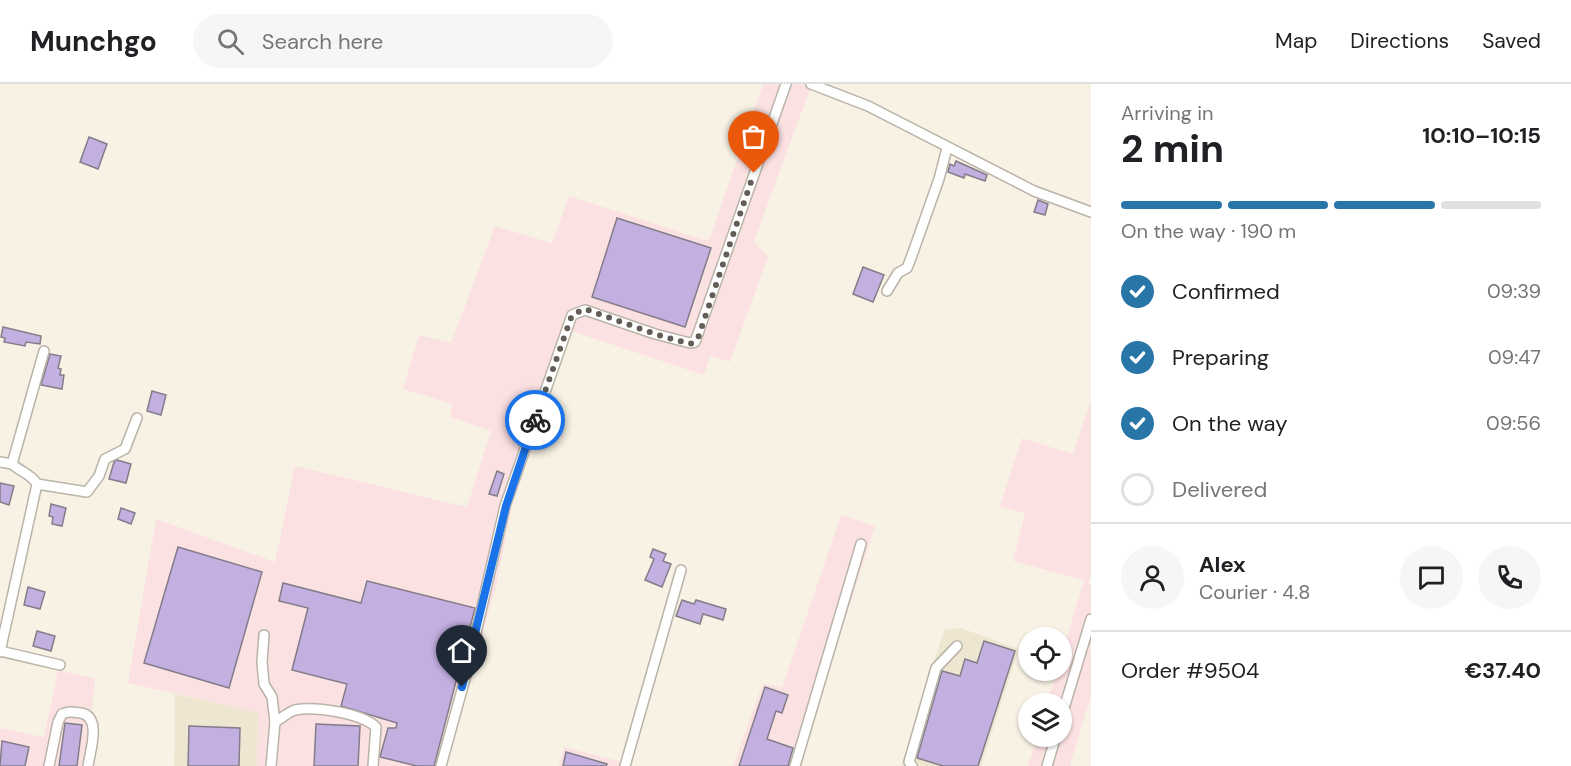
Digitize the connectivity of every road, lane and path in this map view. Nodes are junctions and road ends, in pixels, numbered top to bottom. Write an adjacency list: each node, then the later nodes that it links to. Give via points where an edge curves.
1 (786, 84): 25 (street, via 698,338 690,344 585,309 572,315 506,506)
2 (811, 84): 3 (street, via 868,106)
3 (947, 148): 4 (street, via 1034,191); 5 (street, via 911,258)
4 (1091, 212)
5 (887, 291)
6 (44, 351): 9 (street)
7 (137, 418): 10 (street, via 125,449 105,459 87,492)
8 (0, 462): 9 (street)
9 (12, 464): 10 (street, via 32,476)
10 (37, 484): 16 (street)
11 (861, 544): 27 (street)
12 (681, 570): 26 (street)
13 (1091, 619): 18 (street)
14 (264, 635): 19 (street, via 264,684 272,698)
15 (957, 646): 28 (street, via 936,668 909,762)
16 (0, 651): 17 (street)
17 (60, 665)
18 (1069, 693)
19 (275, 722): 23 (street); 24 (street, via 294,710 328,710 368,719 376,727)
20 (1053, 747): 29 (street)
21 (49, 766): 22 (street, via 58,722 68,711 86,714 92,720)
22 (88, 766)
23 (271, 766)
24 (373, 766)
25 (441, 766)
26 (626, 766)
27 (795, 766)
28 (912, 766)
29 (1047, 766)

